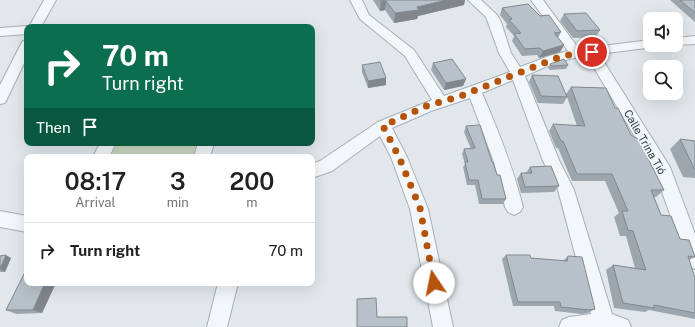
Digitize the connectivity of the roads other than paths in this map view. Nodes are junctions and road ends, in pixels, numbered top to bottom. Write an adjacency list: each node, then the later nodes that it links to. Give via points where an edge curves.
1 (50, 0): 5 (street)
2 (356, 0): 16 (street, via 364,17 410,53)
3 (474, 0): 13 (street, via 491,15 505,53)
4 (537, 0): 12 (street, Calle Trina Tió)
5 (37, 24)
6 (24, 30): 7 (street)
7 (0, 32)
8 (695, 40): 9 (street)
9 (683, 41)
10 (643, 45): 12 (street)
11 (24, 50): 15 (street)
12 (584, 52): 13 (street, via 554,59); 22 (street, Calle Trina Tió, via 662,167)
13 (517, 73): 14 (street); 24 (street, via 550,161 566,190)
14 (474, 90): 16 (street); 19 (street, via 487,120)
15 (0, 99)
16 (441, 102): 17 (street, via 426,106)
17 (383, 126): 18 (street, via 326,166); 26 (street, via 420,208)
18 (315, 170)
19 (514, 207)
20 (0, 219): 21 (street)
21 (24, 223)
22 (695, 260)
23 (227, 286): 25 (street)
24 (613, 325): 27 (street)
25 (217, 327)
26 (443, 327)
27 (569, 327)

